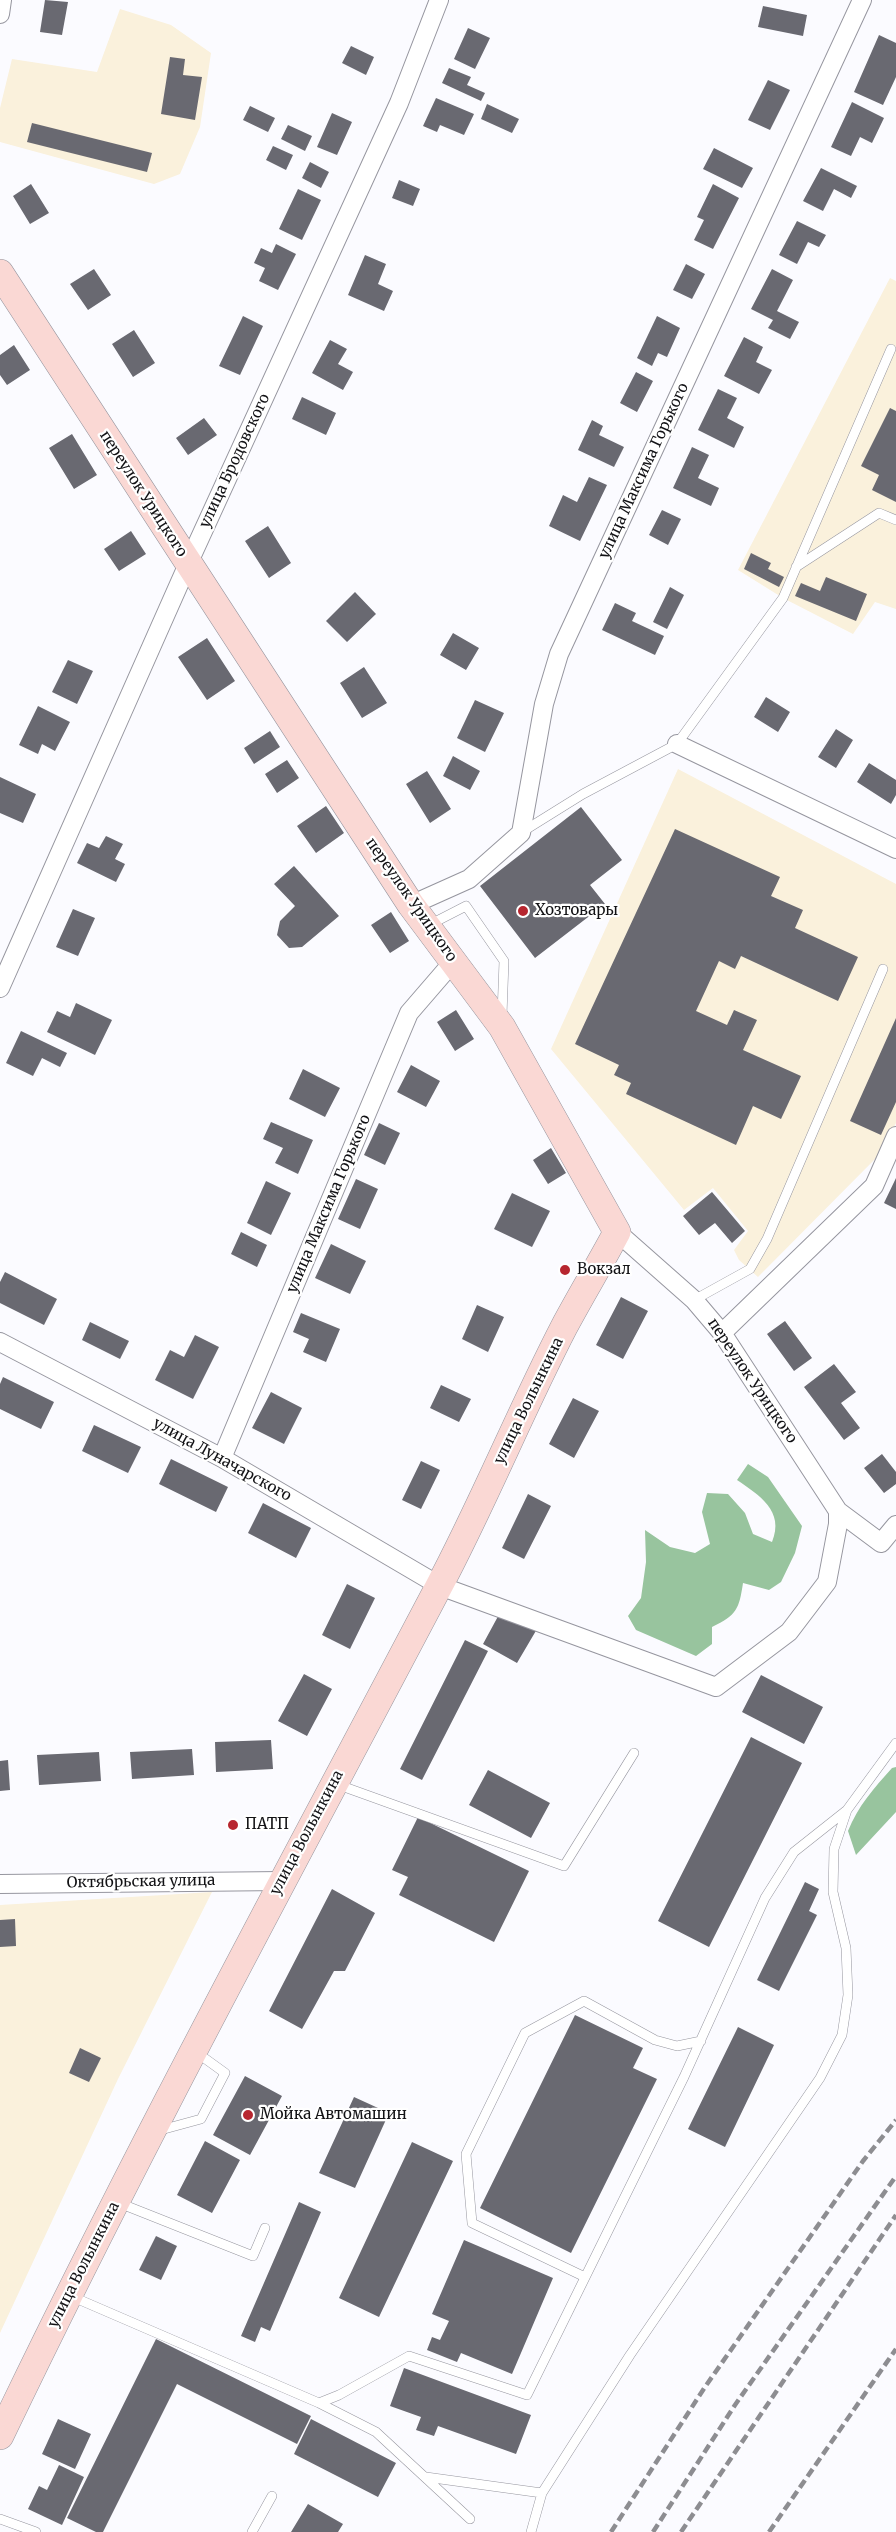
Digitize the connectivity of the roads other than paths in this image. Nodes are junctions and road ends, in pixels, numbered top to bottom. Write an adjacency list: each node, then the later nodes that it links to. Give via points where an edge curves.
1 (2, 0): 4 (street)
2 (439, 0): 8 (street, улица Бродовского, via 399,103)
3 (862, 0): 11 (street, улица Максима Горького, via 560,654 544,704)
4 (0, 14)
5 (0, 273): 8 (street, переулок Урицкого)
6 (891, 348): 9 (lane)
7 (896, 520): 9 (lane, via 879,513)
8 (188, 564): 13 (street, переулок Урицкого); 17 (street, улица Бродовского)
9 (796, 567): 10 (lane, via 783,598)
10 (677, 744): 11 (lane, via 583,794); 12 (street)
11 (521, 833): 13 (street, via 469,879)
12 (893, 840)
13 (411, 905): 14 (street, переулок Урицкого)
14 (426, 926): 15 (street, переулок Урицкого); 18 (lane, via 466,906 504,961)
15 (453, 962): 18 (street, переулок Урицкого); 24 (street, улица Максима Горького, via 409,1013)
16 (883, 969): 21 (lane, via 750,1269)
17 (0, 988)
18 (502, 1027): 20 (street, переулок Урицкого)
19 (896, 1136): 22 (street, via 874,1186)
20 (618, 1232): 21 (street, переулок Урицкого); 27 (street, улица Волынкина, via 564,1327)
21 (694, 1300): 22 (street, переулок Урицкого)
22 (722, 1333): 25 (street, переулок Урицкого)
23 (0, 1342): 24 (street, улица Луначарского)
24 (222, 1458): 27 (street, улица Луначарского)
25 (838, 1511): 26 (street, via 881,1543); 27 (street, улица Луначарского, via 827,1582 789,1632 716,1687)
26 (896, 1525)
27 (440, 1586): 30 (street, улица Волынкина)
28 (896, 1743): 31 (lane)
29 (634, 1753): 30 (lane, via 564,1866)
30 (334, 1784): 32 (street, улица Волынкина)
31 (847, 1810): 34 (lane, via 794,1852 765,1898); 44 (lane, via 834,1849 833,1892 846,1948 848,1995 842,2035 820,2078 630,2355)
32 (282, 1881): 33 (street, Октябрьская улица); 35 (street, улица Волынкина)
33 (0, 1884)
34 (701, 2040): 39 (lane); 39 (lane, via 677,2046 655,2040 584,2001 525,2032 466,2154 472,2223)
35 (194, 2051): 36 (street, улица Волынкина); 36 (lane, via 225,2073 201,2119)
36 (152, 2132): 37 (street, улица Волынкина)
37 (116, 2201): 38 (lane, via 253,2256); 40 (street, улица Волынкина)
38 (265, 2228)
39 (585, 2277): 41 (lane, via 527,2395 409,2356)
40 (68, 2295): 41 (lane); 42 (street, улица Волынкина)
41 (319, 2403): 43 (lane, via 376,2432)
42 (0, 2436)
43 (425, 2477): 44 (lane); 47 (lane)
44 (542, 2493): 50 (lane)
45 (272, 2496): 49 (lane)
46 (0, 2519): 48 (lane)
47 (470, 2519)
48 (36, 2532)
49 (252, 2532)
50 (531, 2532)

